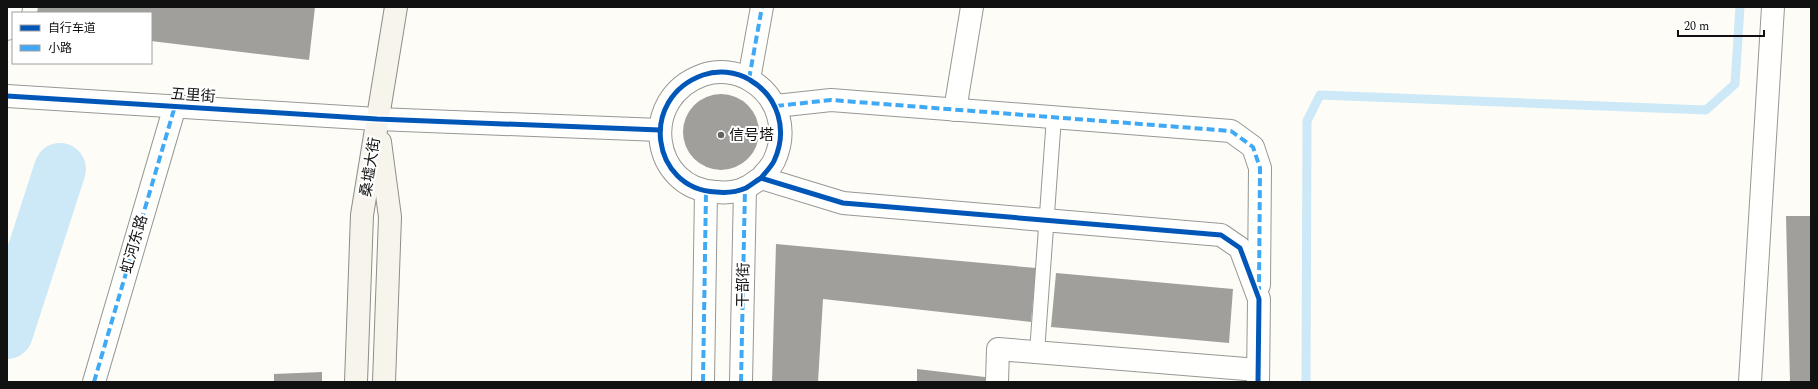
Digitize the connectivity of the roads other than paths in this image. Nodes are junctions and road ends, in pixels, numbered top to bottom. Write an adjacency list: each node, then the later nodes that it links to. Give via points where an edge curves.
1 (11, 7): 6 (street)
2 (396, 7): 13 (main road)
3 (762, 7): 7 (street)
4 (972, 7): 11 (street)
5 (1773, 7): 27 (street)
6 (7, 29)
7 (749, 79): 10 (street, via 764,90); 14 (street, via 730,73 711,72 691,80 675,92 664,110)
8 (7, 96): 9 (street, 五里街)
9 (174, 106): 13 (street, 五里街); 21 (street, 虹河东路)
10 (776, 106): 11 (street, via 831,100); 15 (street, via 781,125 780,144 774,163)
11 (955, 110): 12 (street)
12 (1054, 117): 17 (lane); 18 (street, via 1231,131 1253,147 1260,168)
13 (377, 119): 14 (street, 五里街); 22 (main road, 桑墟大街, via 362,215); 23 (main road, 桑墟大街, via 390,216)
14 (660, 130): 16 (street, via 663,151 672,169 687,184)
15 (753, 183): 16 (street, via 726,193); 17 (street, via 844,203); 25 (street, 干部街)
16 (706, 192): 24 (street)
17 (1046, 220): 18 (street, via 1221,235 1240,248); 19 (lane)
18 (1259, 299): 20 (street)
19 (1037, 352): 20 (street); 26 (street, via 998,349)
20 (1258, 376)
21 (94, 382)
22 (356, 382)
23 (384, 382)
24 (703, 382)
25 (741, 382)
26 (997, 382)
27 (1750, 382)

